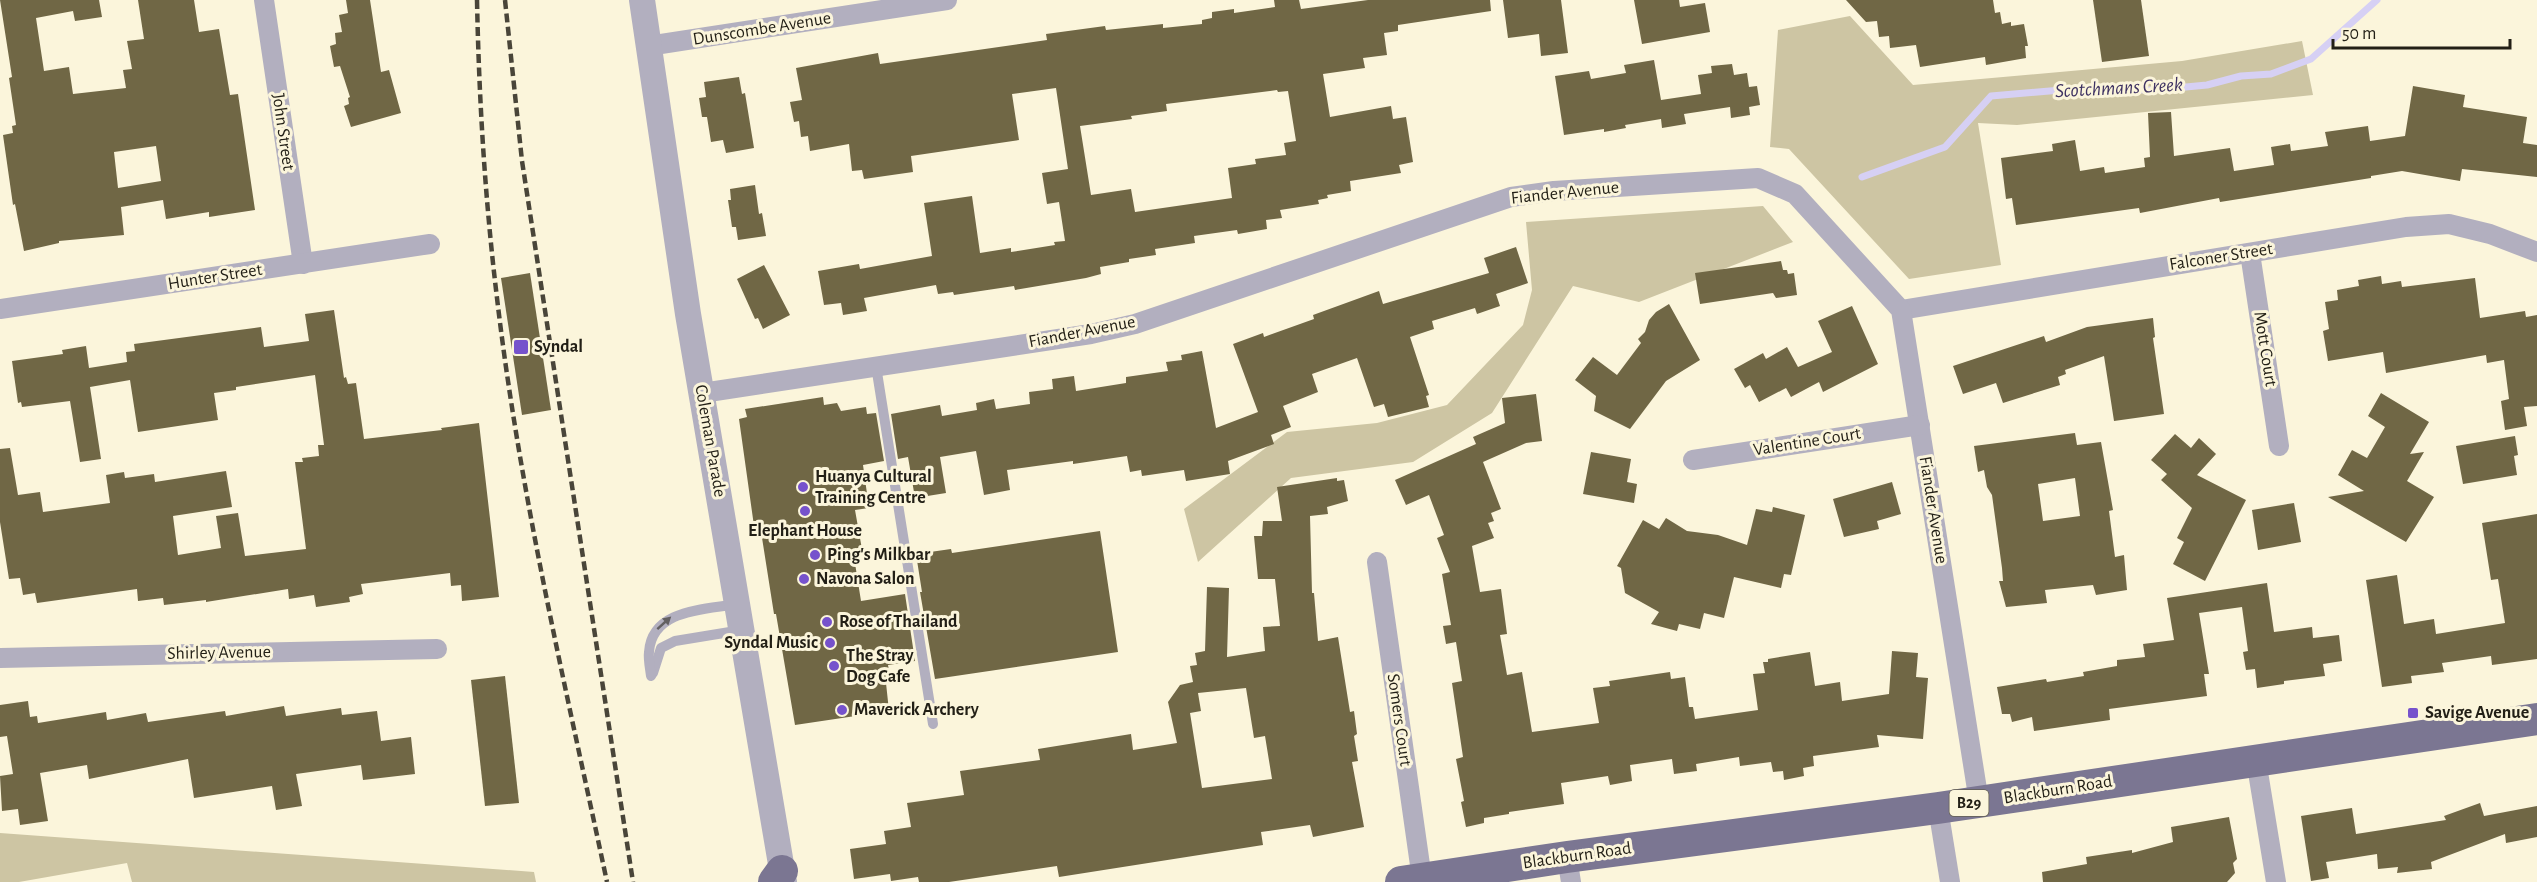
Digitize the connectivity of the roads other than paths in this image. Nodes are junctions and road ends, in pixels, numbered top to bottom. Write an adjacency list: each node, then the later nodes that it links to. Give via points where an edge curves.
1 (264, 0): 8 (street, John Street)
2 (642, 0): 4 (street, Coleman Parade)
3 (947, 0): 4 (street, Dunscombe Avenue)
4 (648, 46): 12 (street, Coleman Parade)
5 (430, 244): 8 (street, Hunter Street)
6 (2537, 252): 7 (street, Falconer Street, via 2449,224 2406,227)
7 (2250, 253): 10 (street, Falconer Street); 14 (street, Mott Court)
8 (303, 264): 9 (street, Hunter Street)
9 (0, 309)
10 (1901, 310): 11 (street, Fiander Avenue, via 1796,195 1758,178 1511,197 1135,324); 13 (street, Fiander Avenue)
11 (876, 366): 12 (street, Fiander Avenue); 22 (lane)
12 (702, 393): 17 (street, Coleman Parade)
13 (1920, 425): 15 (street, Valentine Court); 24 (street, Fiander Avenue)
14 (2279, 446)
15 (1693, 460)
16 (1377, 562): 28 (street, Somers Court)
17 (737, 603): 18 (street, Coleman Parade); 18 (lane, one-way to 17, via 675,641 661,648 651,676 649,652 655,631 672,616)
18 (742, 630): 27 (street, Coleman Parade)
19 (437, 649): 20 (street, Shirley Avenue)
20 (0, 658)
21 (2537, 719): 23 (main road, Blackburn Road / B29)
22 (933, 724)
23 (2256, 760): 24 (main road, Blackburn Road / B29); 30 (street)
24 (1979, 802): 25 (main road, Blackburn Road / B29)
25 (1938, 808): 26 (main road, Blackburn Road / B29); 29 (street)
26 (1569, 869): 28 (main road, Blackburn Road / B29)
27 (780, 878)
28 (1412, 880)
29 (1950, 882)
30 (2276, 882)

